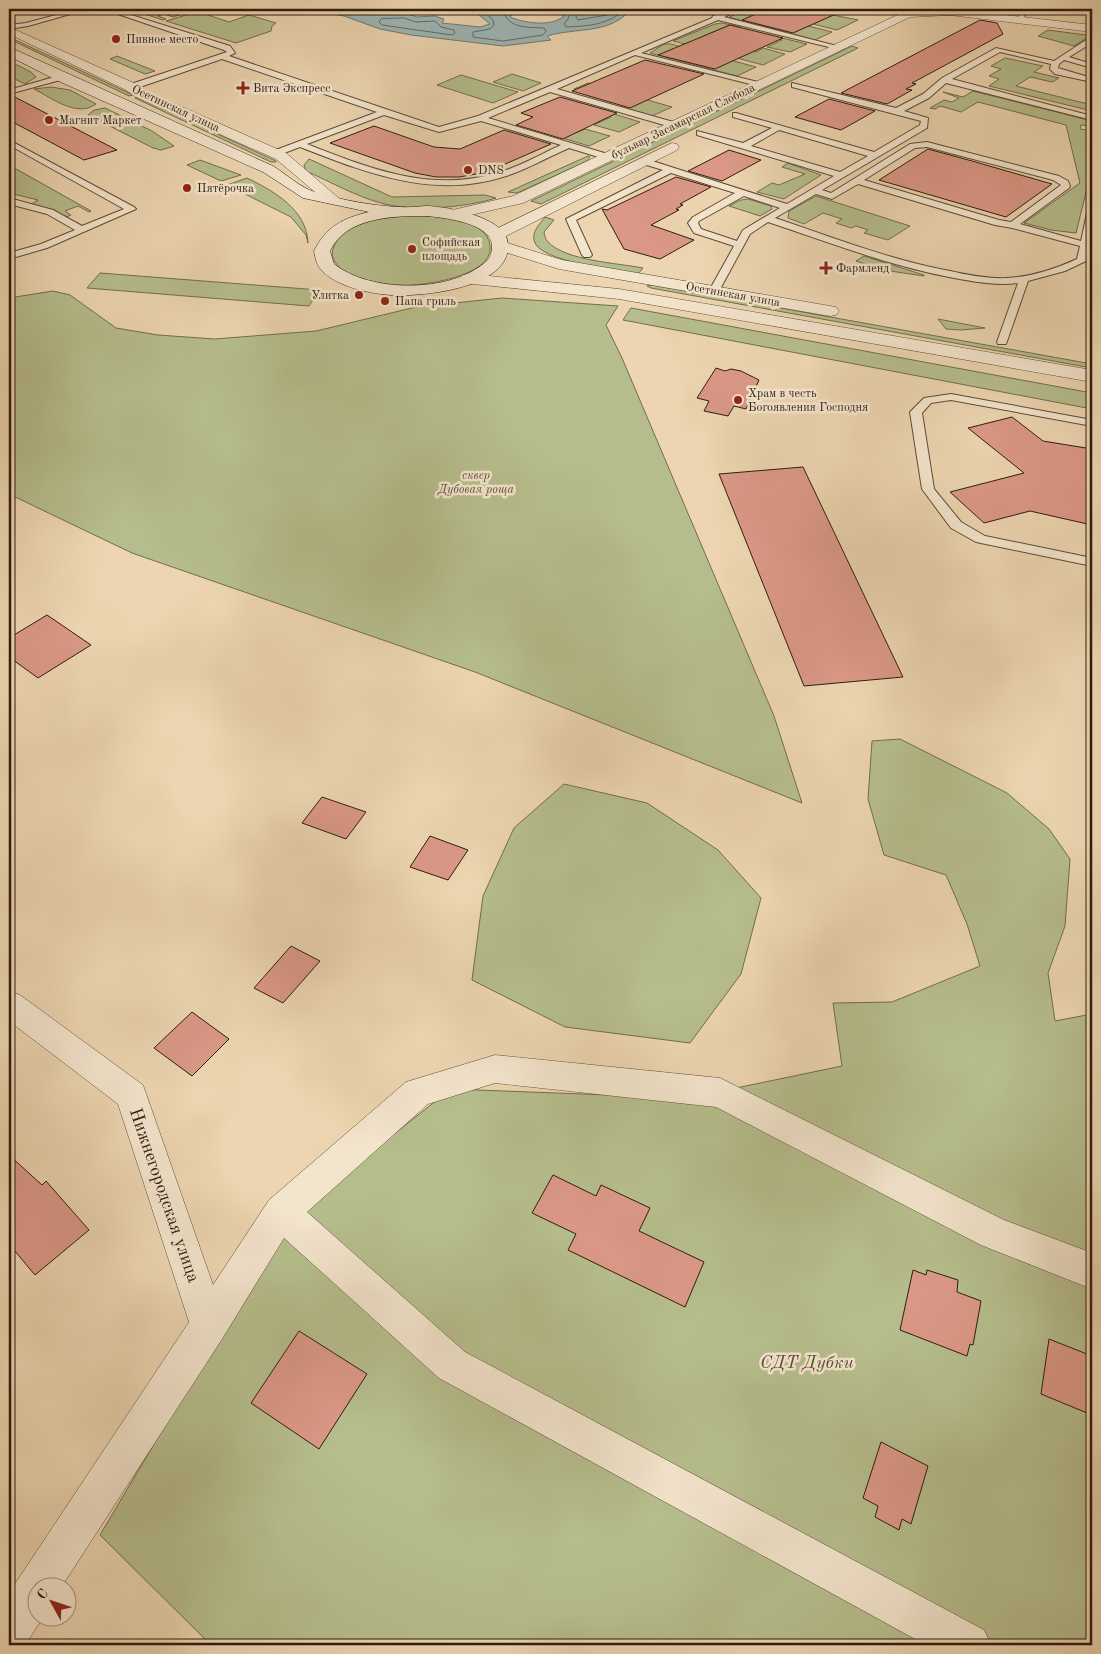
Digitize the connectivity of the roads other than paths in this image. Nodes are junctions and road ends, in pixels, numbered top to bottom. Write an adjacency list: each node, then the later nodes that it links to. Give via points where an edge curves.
1 (86, 9): 9 (lane)
2 (106, 9): 16 (lane, via 227,48 231,53)
3 (738, 9): 7 (lane)
4 (882, 9): 6 (lane)
5 (1022, 9): 8 (lane)
6 (914, 15): 8 (street); 11 (street); 13 (street, бульвар Засамарская Слобода)
7 (716, 17): 13 (lane); 15 (lane)
8 (1022, 21): 10 (street)
9 (9, 29): 25 (street, Осетинская улица)
10 (1092, 29)
11 (885, 40)
12 (1092, 40): 17 (lane)
13 (837, 47): 24 (street, бульвар Засамарская Слобода)
14 (9, 51): 20 (street, Осетинская улица)
15 (634, 53): 24 (lane); 27 (lane)
16 (221, 56): 25 (lane); 31 (lane)
17 (1064, 58): 18 (lane); 19 (lane)
18 (1055, 63): 22 (lane, via 999,50); 23 (lane, via 1054,69 1058,72)
19 (1092, 66)
20 (61, 77): 28 (lane); 51 (street, Осетинская улица, via 268,169 312,202)
21 (812, 77): 26 (street)
22 (945, 80): 30 (lane, via 926,96); 34 (lane)
23 (1092, 80)
24 (759, 85): 35 (street, бульвар Засамарская Слобода)
25 (130, 87): 42 (street, Осетинская улица)
26 (791, 88): 30 (lane)
27 (549, 89): 33 (lane); 35 (lane)
28 (9, 92)
29 (753, 107): 32 (street, бульвар Засамарская Слобода)
30 (897, 111): 43 (lane, via 925,120 924,126)
31 (384, 112): 33 (lane, via 439,130); 39 (lane)
32 (736, 115): 36 (lane); 37 (street, бульвар Засамарская Слобода)
33 (481, 118): 40 (lane)
34 (1092, 118)
35 (674, 125): 44 (street, бульвар Засамарская Слобода)
36 (779, 127): 41 (lane); 43 (lane)
37 (692, 137): 41 (lane); 45 (street, бульвар Засамарская Слобода)
38 (9, 142): 59 (lane, via 131,209)
39 (300, 144): 40 (lane, via 390,178 438,184 496,176); 42 (lane)
40 (568, 145): 44 (lane)
41 (744, 146): 47 (lane)
42 (276, 154): 51 (street, Осетинская улица)
43 (875, 155): 47 (lane)
44 (608, 157): 56 (street, бульвар Засамарская Слобода, via 518,200)
45 (643, 161): 46 (lane); 60 (street, бульвар Засамарская Слобода)
46 (670, 170): 50 (lane); 63 (lane, via 571,220)
47 (841, 175): 49 (lane)
48 (857, 181): 49 (lane, via 832,196); 58 (lane); 58 (lane, via 913,146 927,144 1065,183 1066,186)
49 (814, 191): 53 (lane)
50 (742, 192): 53 (lane); 61 (lane, via 693,223 697,231)
51 (333, 200): 54 (street, Осетинская улица)
52 (9, 201): 59 (lane, via 50,212)
53 (788, 207): 57 (lane)
54 (401, 212): 56 (street); 67 (street, via 327,230 322,251 326,266 343,278 370,287 421,289)
55 (1092, 213): 62 (lane)
56 (454, 214): 60 (street, via 486,226)
57 (767, 219): 61 (lane, via 746,232); 68 (lane, via 930,269 997,281)
58 (1013, 225): 62 (lane)
59 (82, 230): 64 (lane)
60 (499, 241): 67 (street, via 498,258); 69 (street, Осетинская улица, via 559,264); 70 (street, Осетинская улица)
61 (740, 245): 69 (lane)
62 (1087, 247): 65 (lane, via 1081,261)
63 (586, 255)
64 (9, 256)
65 (1071, 266): 66 (lane); 68 (lane)
66 (1087, 269)
67 (469, 279): 70 (street, Осетинская улица)
68 (1024, 279): 73 (lane)
69 (714, 291): 71 (street, Осетинская улица)
70 (619, 294): 75 (street, Осетинская улица)
71 (848, 314)
72 (983, 338): 73 (street)
73 (1002, 342): 74 (street)
74 (1020, 345)
75 (1092, 376)
76 (1092, 423): 77 (lane, via 951,397 928,400 916,412 928,488 956,525 981,539)
77 (1092, 562)
78 (9, 1004): 81 (street, Нижнегородская улица, via 131,1095)
79 (281, 1212): 80 (street, via 418,1092 496,1069 720,1093 994,1233); 81 (street); 85 (street, via 452,1366)
80 (1092, 1271)
81 (209, 1326): 82 (street)
82 (45, 1576)
83 (28, 1602): 84 (street)
84 (9, 1631)
85 (969, 1645)

